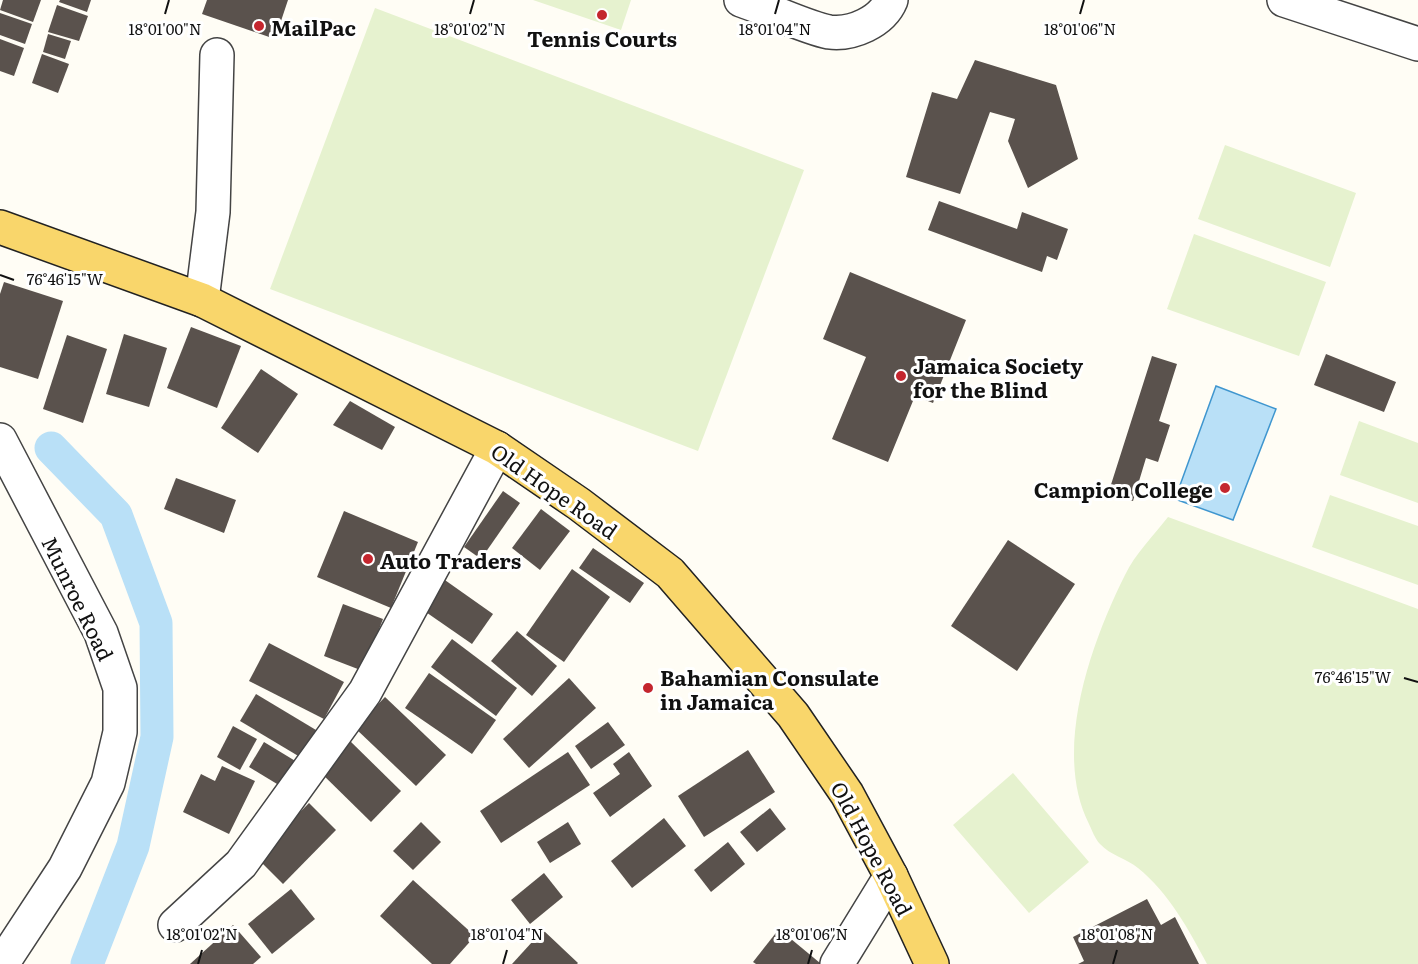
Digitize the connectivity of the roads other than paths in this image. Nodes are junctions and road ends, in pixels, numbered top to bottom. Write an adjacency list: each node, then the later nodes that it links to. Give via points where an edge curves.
1 (741, 0): 2 (street, via 830,32 873,22 888,9)
2 (891, 0)
3 (1284, 0): 4 (street)
4 (1418, 44)
5 (216, 55): 7 (street, via 213,212)
6 (0, 227): 7 (main road, Old Hope Road)
7 (202, 300): 8 (main road, Old Hope Road)
8 (497, 448): 10 (main road, Old Hope Road, via 670,573 793,715 847,794); 11 (street, via 365,692 241,864)
9 (4, 449): 12 (street, Munroe Road, via 101,633 120,688 120,732 108,783 65,868)
10 (891, 876): 13 (street); 14 (main road, Old Hope Road)
11 (175, 925)
12 (2, 964)
13 (837, 964)
14 (932, 964)

